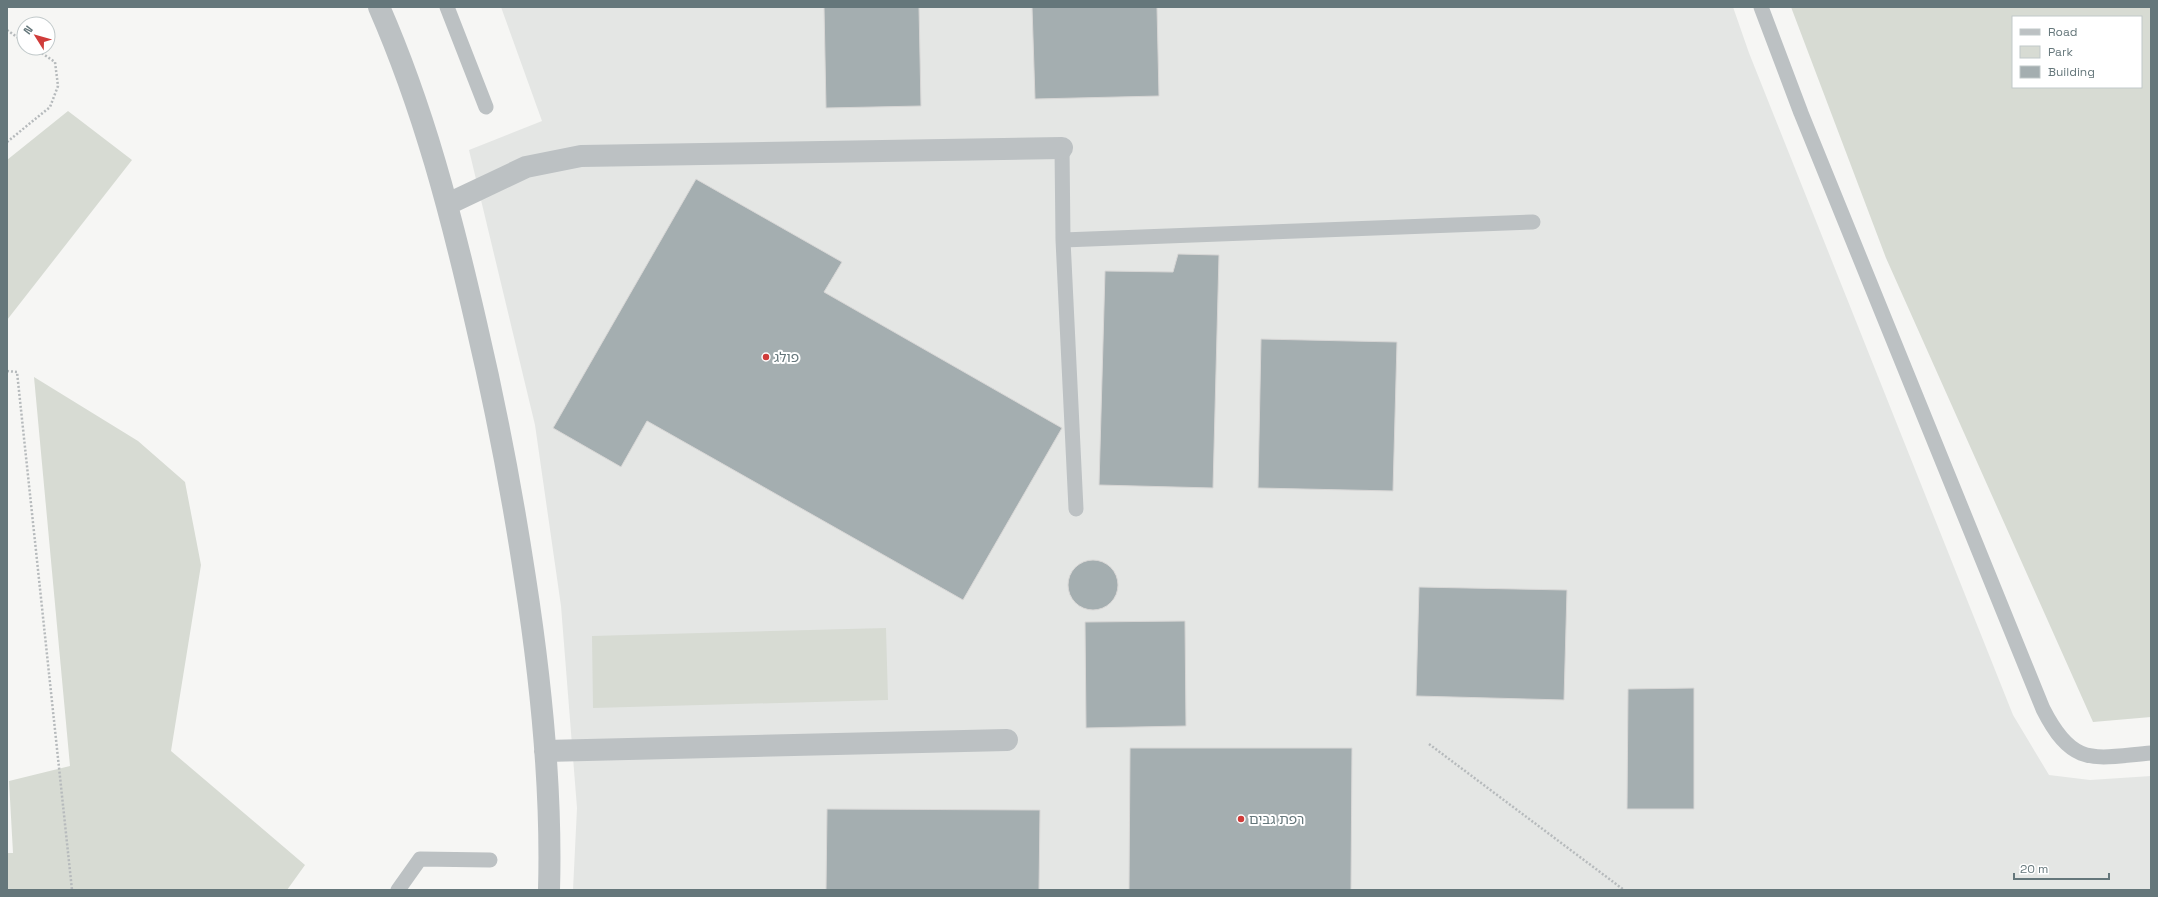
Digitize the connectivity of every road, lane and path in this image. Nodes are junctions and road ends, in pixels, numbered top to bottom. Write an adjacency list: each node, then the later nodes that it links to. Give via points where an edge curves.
1 (379, 7): 10 (street, via 399,53 424,124)
2 (447, 7): 7 (lane)
3 (1761, 7): 18 (lane, via 1801,114 2040,702 2053,728 2068,746 2081,755 2103,757)
4 (7, 30): 5 (path)
5 (16, 36)
6 (46, 56): 8 (path, via 55,62 58,86 50,107)
7 (486, 107)
8 (7, 142)
9 (1062, 148): 10 (street, via 581,156 526,167); 12 (lane)
10 (448, 204): 17 (street, via 492,391 515,514 536,648)
11 (1533, 222): 12 (lane)
12 (1064, 240): 14 (lane)
13 (7, 371): 20 (path, via 17,372)
14 (1076, 509)
15 (1007, 740): 17 (street)
16 (1429, 744): 23 (path)
17 (545, 751): 22 (street, via 550,851)
18 (2151, 753)
19 (490, 860): 21 (lane, via 420,858)
20 (72, 890)
21 (398, 890)
22 (549, 890)
23 (1624, 890)

